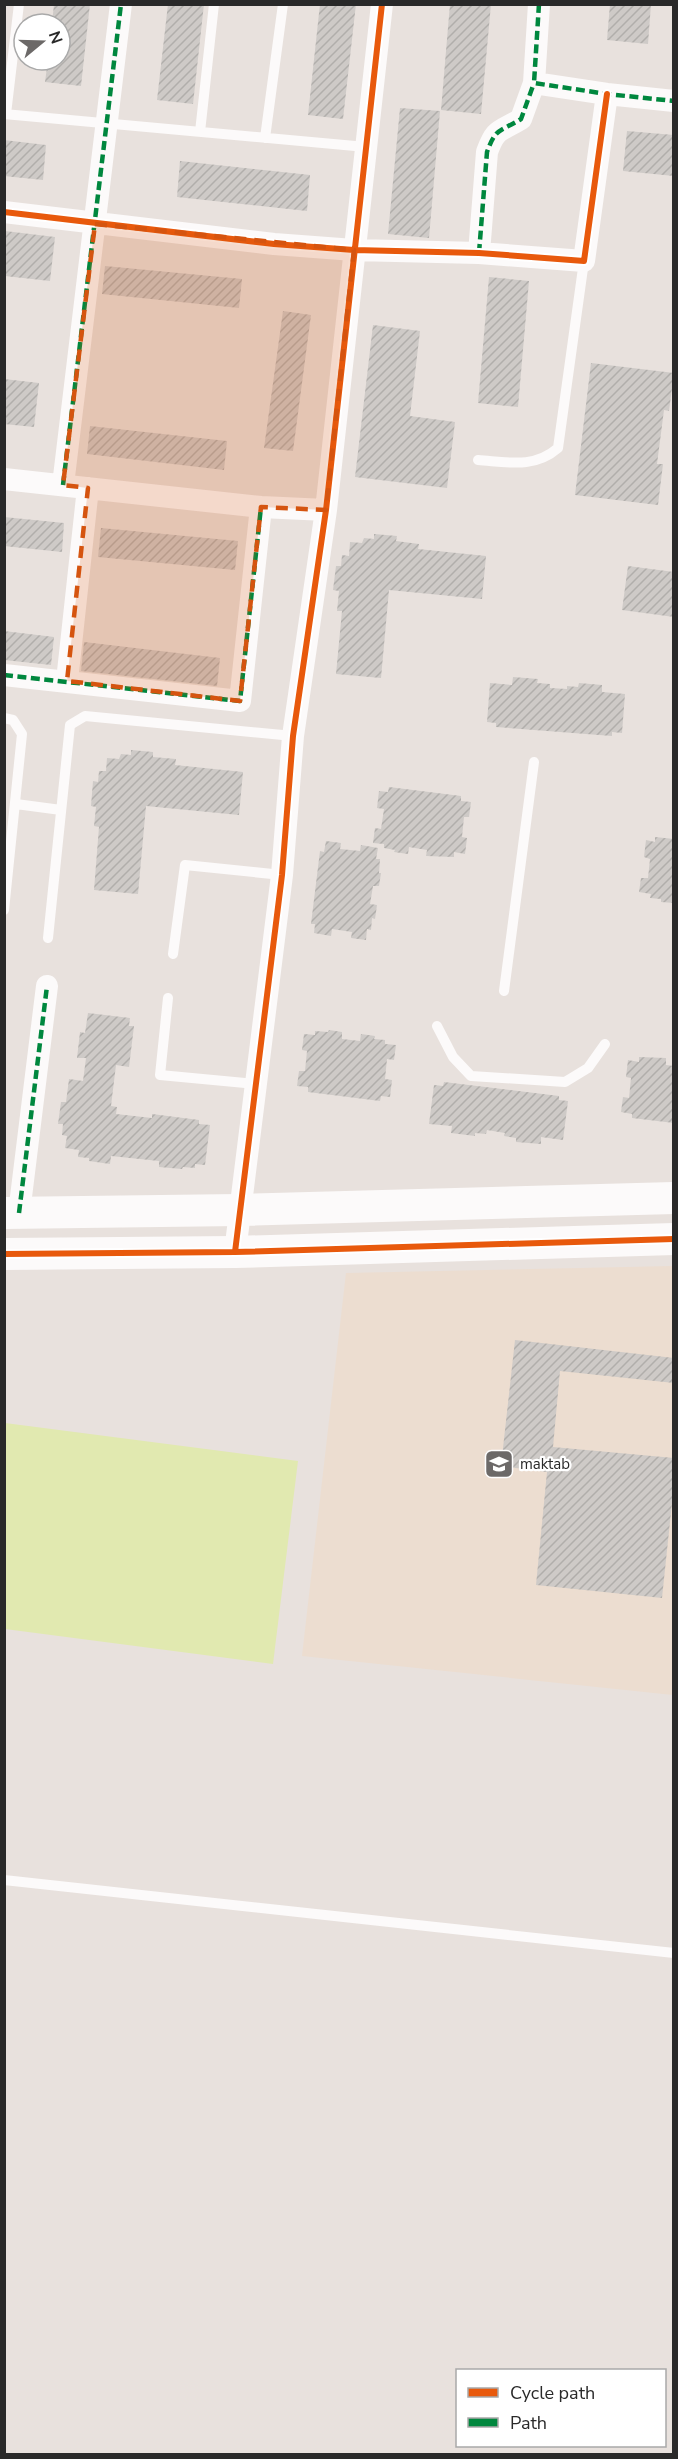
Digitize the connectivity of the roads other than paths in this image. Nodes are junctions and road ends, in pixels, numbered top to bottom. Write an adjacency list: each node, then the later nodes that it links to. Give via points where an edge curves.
1 (19, 4): 10 (lane)
2 (121, 4): 11 (street)
3 (214, 4): 12 (lane)
4 (283, 4): 13 (lane)
5 (382, 4): 14 (street)
6 (539, 4): 7 (street)
7 (534, 83): 8 (street); 18 (street, via 521,119 498,131 487,152)
8 (607, 94): 9 (street); 19 (street)
9 (674, 101)
10 (5, 114): 11 (lane)
11 (107, 123): 12 (lane); 16 (street)
12 (200, 132): 13 (lane)
13 (265, 138): 14 (lane)
14 (366, 147): 17 (street)
15 (4, 212): 16 (street)
16 (95, 224): 17 (street); 22 (street)
17 (354, 250): 18 (street); 25 (street)
18 (479, 253): 19 (street)
19 (584, 261): 20 (lane, via 558,447 531,463)
20 (478, 460)
21 (4, 479): 22 (street)
22 (63, 485): 23 (street)
23 (88, 488): 24 (street); 27 (street)
24 (261, 507): 25 (street); 27 (street, via 240,700)
25 (326, 510): 29 (street)
26 (4, 675): 27 (street)
27 (67, 681)
28 (4, 718): 31 (lane, via 13,720 22,734)
29 (293, 736): 32 (lane, via 85,716 70,725); 33 (street)
30 (534, 762): 38 (lane)
31 (16, 804): 32 (lane); 34 (lane)
32 (61, 810): 35 (lane)
33 (282, 875): 36 (lane, via 185,865); 42 (street)
34 (4, 910)
35 (48, 938)
36 (173, 954)
37 (47, 986): 45 (street)
38 (504, 991)
39 (168, 998): 42 (lane, via 160,1075)
40 (438, 1026): 41 (lane, via 453,1057 471,1076 565,1082 588,1068)
41 (605, 1044)
42 (256, 1084): 44 (street)
43 (674, 1198): 44 (street)
44 (239, 1210): 45 (street); 47 (street)
45 (12, 1213)
46 (674, 1239): 47 (street)
47 (235, 1252): 48 (street)
48 (4, 1254)
49 (4, 1880): 50 (lane)
50 (674, 1953)

